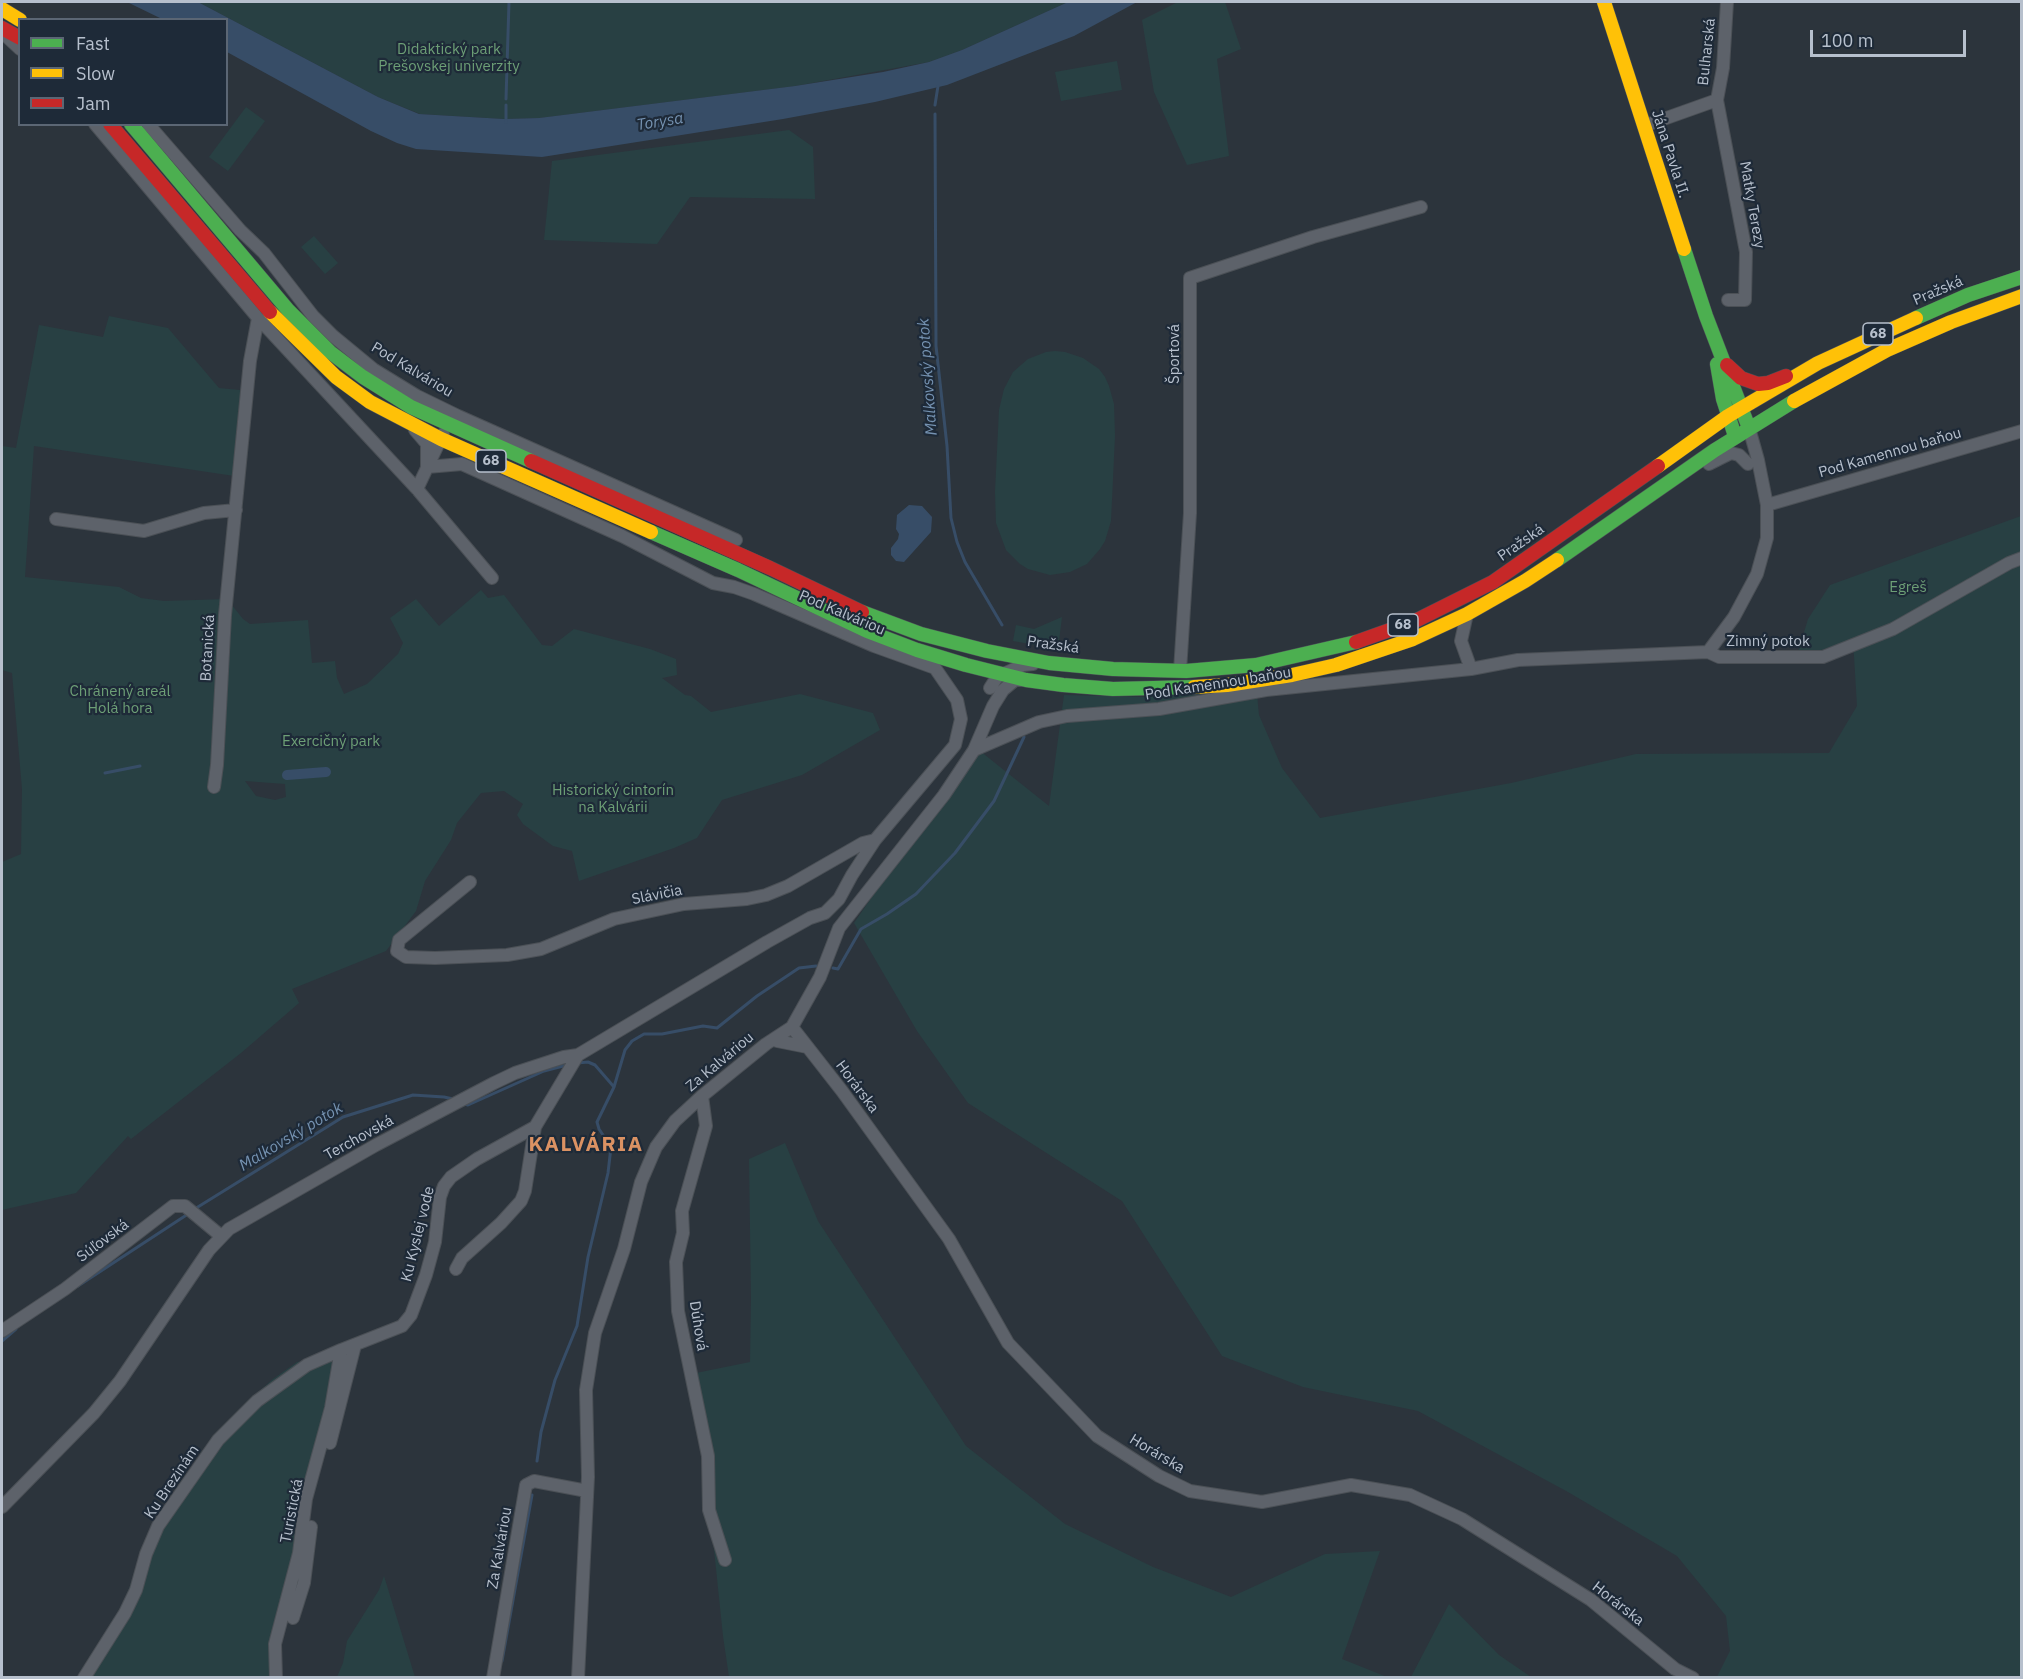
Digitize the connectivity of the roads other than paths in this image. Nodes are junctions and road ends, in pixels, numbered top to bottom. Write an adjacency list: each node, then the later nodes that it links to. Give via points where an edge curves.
1 (1604, 2): 13 (main road, Jána Pavla II.)
2 (1726, 2): 8 (street, Bulharská, via 1724,68)
3 (2, 9): 4 (main road)
4 (18, 19)
5 (2, 30): 6 (main road); 7 (street)
6 (18, 37)
7 (18, 47)
8 (1717, 100): 13 (street, Bulharská); 17 (street, Matky Terezy, via 1746,252 1744,300)
9 (97, 126): 19 (street)
10 (112, 126): 25 (main road, Pod Kalváriou / 68, via 278,321 336,377)
11 (133, 126): 26 (main road, Pod Kalváriou / 68, via 288,310 330,352 411,407)
12 (150, 126): 40 (street, Pod Kalváriou, via 264,254 313,316 373,369 466,420)
13 (1644, 126): 18 (main road, Jána Pavla II.)
14 (1421, 207): 51 (street, Športová, via 1313,237 1190,278 1190,513)
15 (2022, 277): 21 (main road, Pražská / 68, via 1968,295)
16 (2022, 296): 27 (main road, 68, via 1887,350)
17 (1728, 300)
18 (1706, 316): 20 (main road, Jána Pavla II.); 22 (main road, Jána Pavla II.)
19 (258, 318): 35 (street); 37 (street, Botanická, via 250,361)
20 (1724, 361): 21 (main road, via 1741,378 1758,384); 23 (main road, Jána Pavla II.)
21 (1818, 363): 23 (main road, Pražská / 68)
22 (1723, 399): 24 (main road, Jána Pavla II.); 29 (main road, via 1716,420)
23 (1742, 408): 24 (main road, Pražská / 68); 27 (main road, Jána Pavla II.)
24 (1728, 416): 29 (main road, Pražská / 68); 30 (main road, Jána Pavla II.)
25 (405, 422): 31 (main road, Pod Kalváriou / 68); 33 (street, via 427,444)
26 (447, 424): 31 (street); 46 (main road, Pod Kalváriou / 68, via 871,616)
27 (1749, 428): 30 (main road, 68); 34 (street)
28 (2022, 431): 36 (street, Pod Kamennou baňou)
29 (1704, 433): 51 (main road, Pražská / 68, via 1529,558 1453,603 1371,638 1330,649 1256,665)
30 (1735, 436): 32 (street); 38 (main road, 68)
31 (441, 439): 33 (street); 49 (main road, Pod Kalváriou / 68, via 867,631)
32 (1748, 464): 34 (street); 38 (street, via 1737,454 1726,454)
33 (427, 467): 35 (street); 58 (street, Pod Kalváriou, via 462,464 622,536 713,583 754,594 935,668 957,700 961,719)
34 (1764, 488): 36 (street)
35 (417, 489): 42 (street)
36 (1767, 505): 47 (street, via 1767,538 1757,574 1734,617)
37 (236, 510): 39 (street, via 204,513 144,531); 60 (street, Botanická)
38 (1623, 515): 43 (main road, 68, via 1525,581)
39 (56, 519)
40 (736, 540)
41 (2022, 558): 47 (street, Zimný potok, via 1893,629 1823,657 1719,657)
42 (492, 578)
43 (1467, 614): 44 (main road, 68); 45 (street)
44 (1437, 628): 45 (street); 53 (main road, 68, via 1336,665 1227,685 1113,689)
45 (1461, 640): 50 (street)
46 (987, 651): 48 (main road, Pražská / 68); 52 (street)
47 (1708, 652): 50 (street, Pod Kamennou baňou, via 1526,659)
48 (1049, 663): 51 (main road, Pražská / 68); 52 (street, via 1023,664)
49 (966, 665): 52 (main road, Pod Kalváriou / 68); 54 (street)
50 (1472, 669): 57 (street, Pod Kamennou baňou, via 1266,690 1159,709 1067,716 1039,722)
51 (1180, 671)
52 (1003, 674): 53 (main road, 68); 54 (street); 55 (street)
53 (1026, 680): 55 (street, via 1015,680)
54 (990, 688): 56 (street)
55 (1003, 690): 56 (street, Za Kalváriou)
56 (991, 711): 57 (street, via 990,729); 59 (street, Za Kalváriou)
57 (1001, 738): 59 (street, Pod Kamennou baňou)
58 (955, 745): 59 (street); 61 (street, Slávičia)
59 (975, 750): 64 (street, Za Kalváriou)
60 (214, 787)
61 (875, 840): 62 (street, Slávičia, via 766,895 684,904 614,919 541,949 507,955 435,958 406,957 397,951 399,940); 63 (street, Terchovská, via 839,899)
62 (470, 882)
63 (825, 913): 64 (street); 68 (street, Terchovská, via 767,942)
64 (838, 928): 65 (street, Za Kalváriou, via 820,977)
65 (792, 1027): 67 (street, Horárska); 69 (street, Za Kalváriou)
66 (777, 1041): 67 (street)
67 (807, 1047): 84 (street, Horárska, via 949,1239 1008,1343 1097,1436 1190,1491 1262,1502 1351,1485 1410,1495 1462,1519 1591,1600 1675,1669)
68 (574, 1063): 70 (street, Ku Kyslej vode); 71 (street, Terchovská, via 564,1057 515,1073 369,1149)
69 (702, 1096): 76 (street, Za Kalváriou, via 675,1121 656,1147 641,1182 624,1249 595,1333 586,1390); 78 (street, Dúhová, via 706,1126 682,1211 683,1233 676,1262 678,1311 708,1456 709,1510)
70 (535, 1127): 72 (street, Ku Kyslej vode, via 521,1200 462,1258); 74 (street, Ku Kyslej vode, via 451,1177 440,1197 435,1242 411,1315 402,1326)
71 (220, 1236): 73 (street, Súľovská, via 185,1206 173,1206); 77 (street, Terchovská, via 120,1381)
72 (456, 1269)
73 (2, 1331)
74 (355, 1345): 75 (street, Ku Kyslej vode); 79 (street, Turistická, via 316,1491 304,1583)
75 (341, 1350): 80 (street, Ku Brezinám, via 307,1365 266,1395 218,1440 158,1526 136,1590); 81 (street, Turistická, via 331,1408 306,1500 299,1553 275,1644)
76 (587, 1491): 82 (street, Za Kalváriou, via 534,1480 526,1485); 83 (street, Za Kalváriou)
77 (2, 1507)
78 (725, 1560)
79 (293, 1618)
80 (84, 1677)
81 (276, 1677)
82 (493, 1677)
83 (578, 1677)
84 (1693, 1677)

